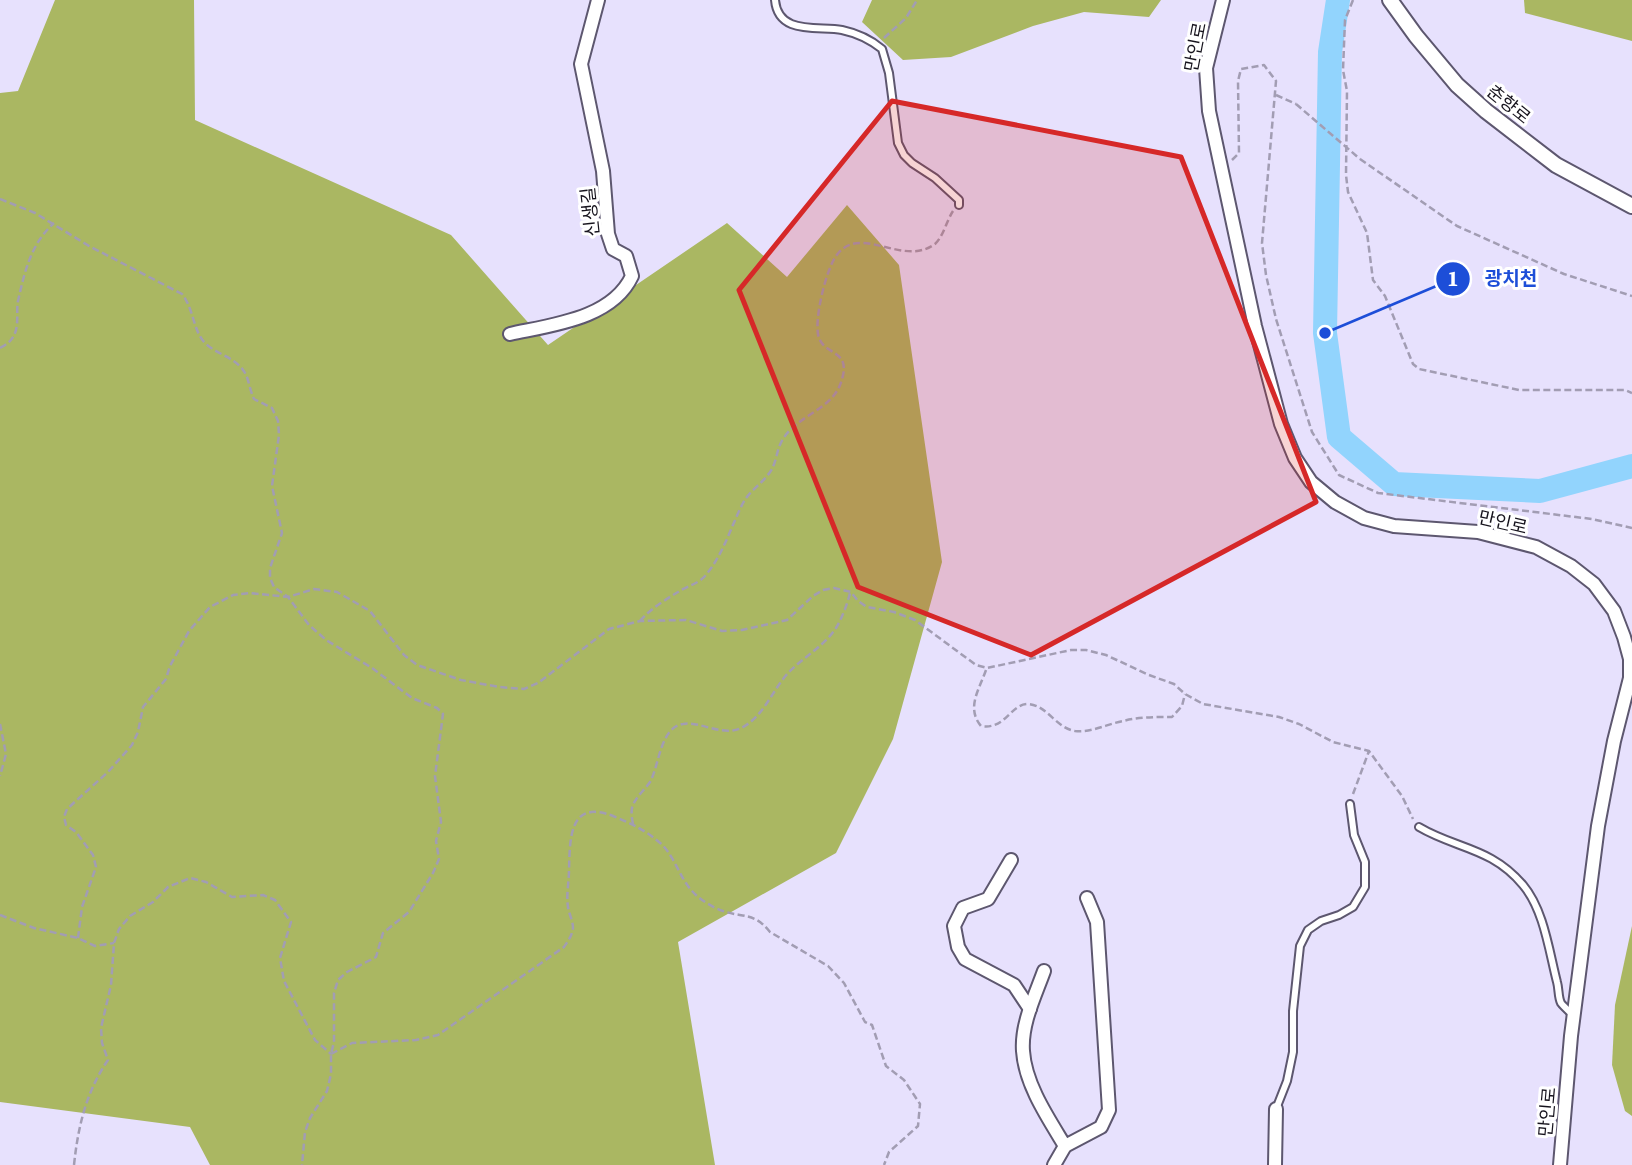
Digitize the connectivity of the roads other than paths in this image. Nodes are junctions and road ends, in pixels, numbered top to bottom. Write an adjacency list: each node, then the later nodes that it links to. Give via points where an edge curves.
1 (598, 0): 7 (street, 신생길, via 581,64 603,171 608,234 613,249 626,256 632,276 625,290 594,310)
2 (775, 0): 5 (lane, via 780,18 790,24 842,30 878,46 886,56 898,143 904,155 935,178)
3 (1222, 1): 14 (street, 만인로, via 1210,47 1209,111 1255,327 1295,458 1311,482 1364,518 1394,526 1478,532 1536,547 1594,584 1614,611 1630,659 1630,678 1598,826)
4 (1394, 6): 6 (street, 춘향로, via 1457,85 1486,111 1556,165)
5 (959, 205)
6 (1632, 206)
7 (510, 334)
8 (1350, 804): 15 (lane, via 1354,835 1365,862 1365,887 1353,907 1308,930 1300,946 1293,1052)
9 (1419, 827): 14 (lane, via 1479,851 1523,885 1542,926 1559,999)
10 (1011, 860): 13 (street, via 988,900 963,908 954,926 965,959 1014,985)
11 (1087, 898): 16 (street, via 1097,922 1110,1110 1101,1127)
12 (1044, 971): 13 (street)
13 (1031, 1009): 16 (street, via 1022,1049 1028,1078)
14 (1574, 1016): 19 (street, 만인로)
15 (1276, 1109): 18 (street)
16 (1065, 1146): 17 (street)
17 (1054, 1165)
18 (1275, 1165)
19 (1560, 1165)

